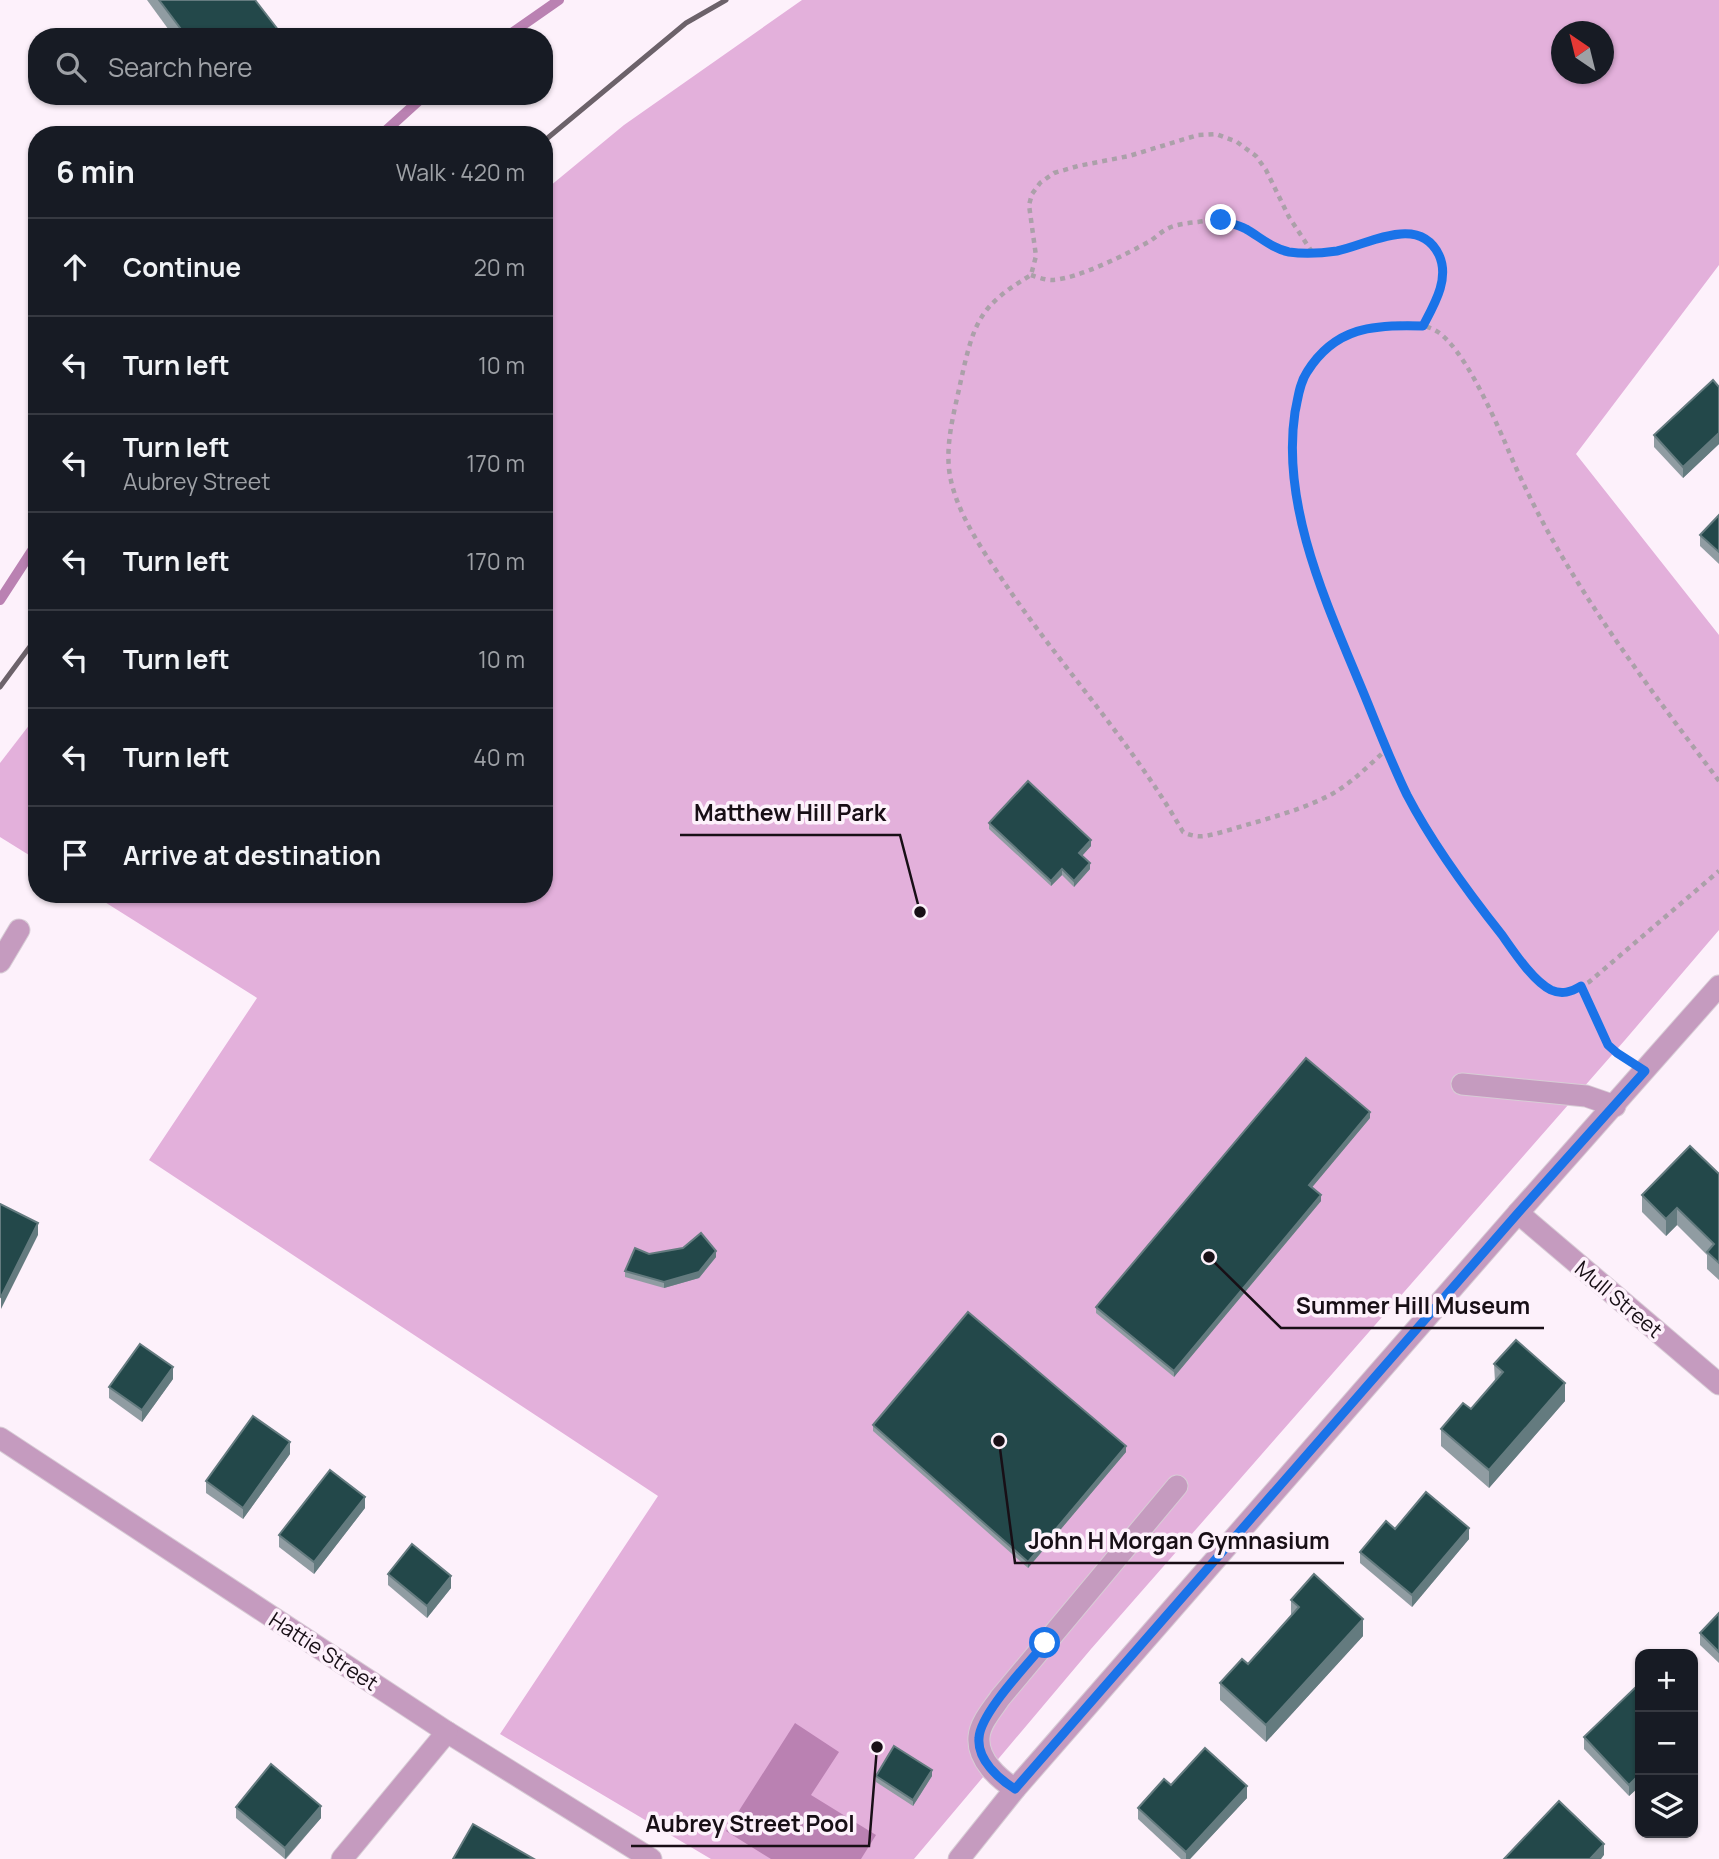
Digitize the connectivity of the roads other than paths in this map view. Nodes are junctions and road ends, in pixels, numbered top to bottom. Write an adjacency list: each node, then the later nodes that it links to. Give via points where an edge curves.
1 (19, 930): 2 (street)
2 (0, 962)
3 (1719, 986): 5 (street)
4 (1462, 1084): 5 (street, via 1586,1096)
5 (1615, 1106): 6 (street)
6 (1518, 1213): 7 (street, Mull Street); 11 (street)
7 (1719, 1384)
8 (0, 1438): 10 (street, Hattie Street)
9 (1177, 1486): 11 (street, via 984,1720 981,1753 998,1778)
10 (447, 1732): 12 (street); 13 (street, Hattie Street)
11 (1015, 1789): 14 (street)
12 (342, 1859)
13 (651, 1859)
14 (959, 1859)

